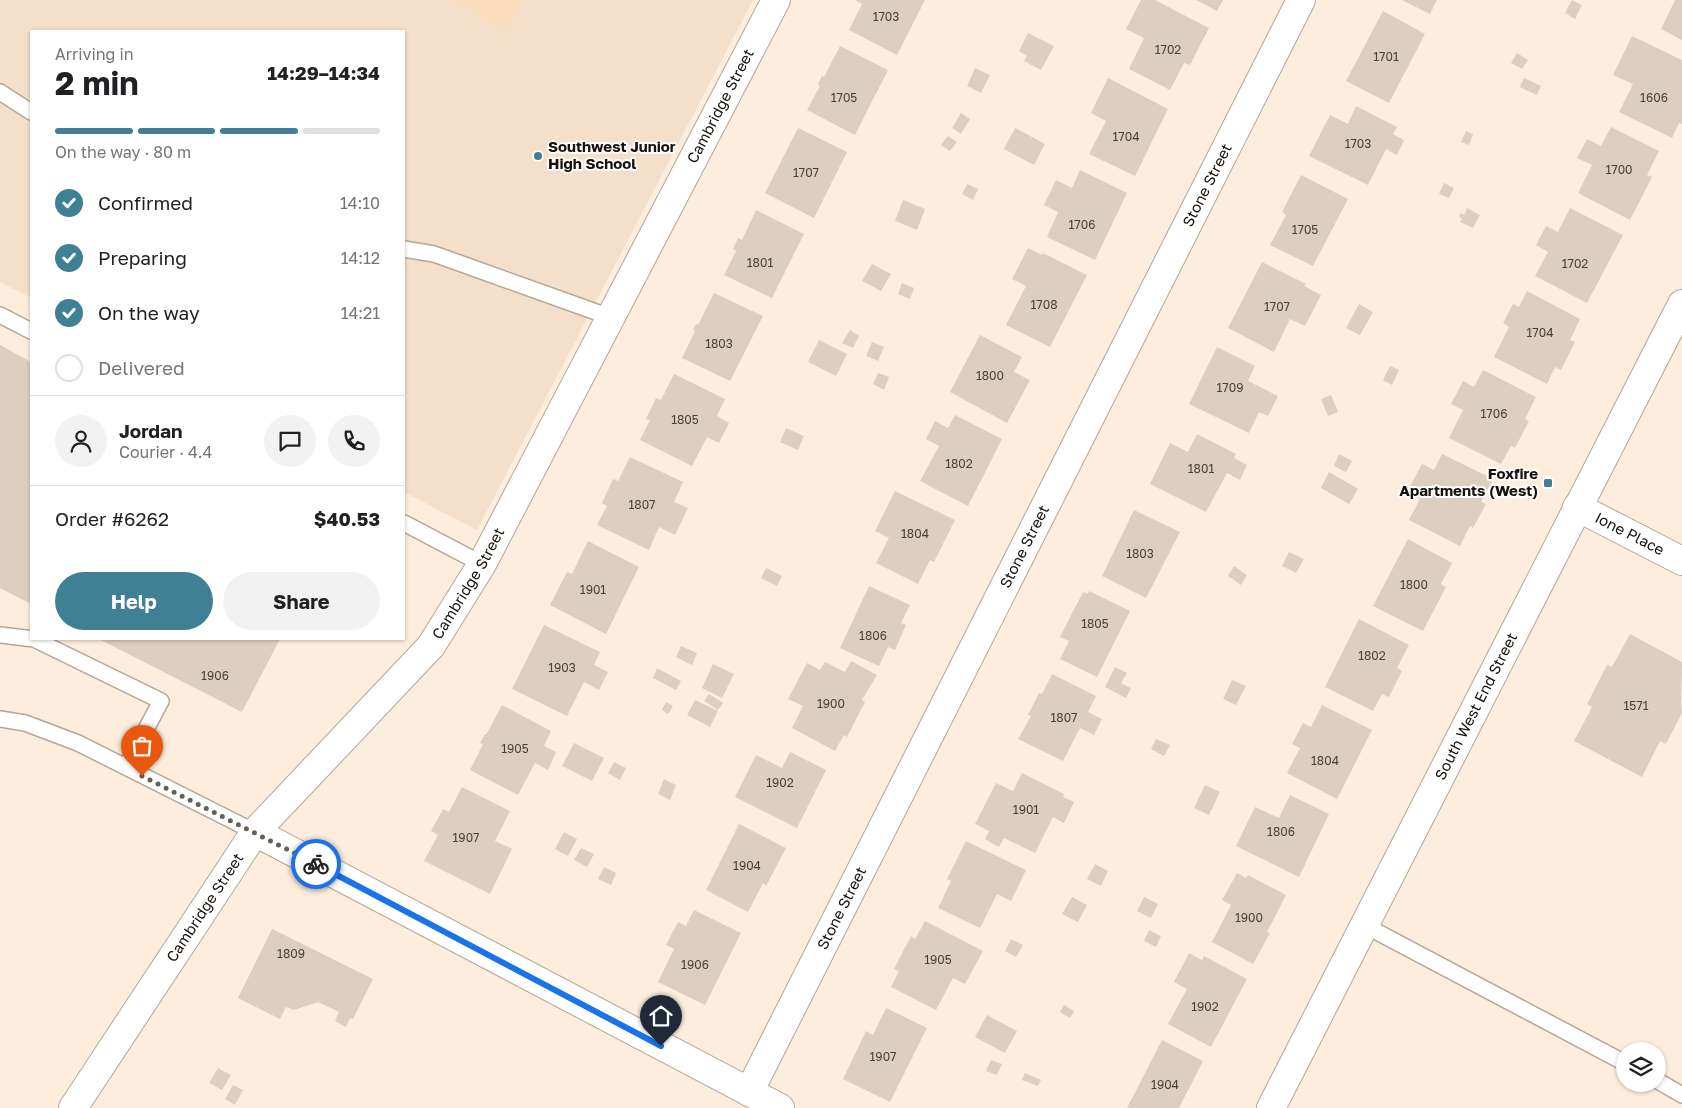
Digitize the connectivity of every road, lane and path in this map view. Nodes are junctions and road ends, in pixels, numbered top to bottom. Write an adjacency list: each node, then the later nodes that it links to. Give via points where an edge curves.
1 (776, 0): 8 (street, Cambridge Street)
2 (1301, 0): 23 (street, Stone Street)
3 (0, 92): 4 (lane)
4 (30, 111)
5 (405, 249): 8 (lane, via 434,254)
6 (1682, 304): 10 (street, South West End Street)
7 (0, 315): 9 (lane)
8 (610, 317): 13 (street, Cambridge Street)
9 (30, 330)
10 (1577, 507): 12 (street, Ione Place); 20 (street, South West End Street)
11 (405, 524): 13 (lane)
12 (1682, 561)
13 (482, 564): 19 (street, Cambridge Street, via 430,646)
14 (0, 635): 15 (lane)
15 (30, 639)
16 (34, 640): 18 (lane, via 161,701)
17 (0, 719): 18 (lane, via 25,723)
18 (126, 767): 19 (lane)
19 (255, 832): 23 (street); 25 (street, Cambridge Street)
20 (1364, 925): 21 (lane); 27 (street, South West End Street)
21 (1616, 1058)
22 (1666, 1086): 24 (lane)
23 (749, 1092): 26 (street)
24 (1682, 1095)
25 (73, 1108)
26 (780, 1108)
27 (1271, 1108)

